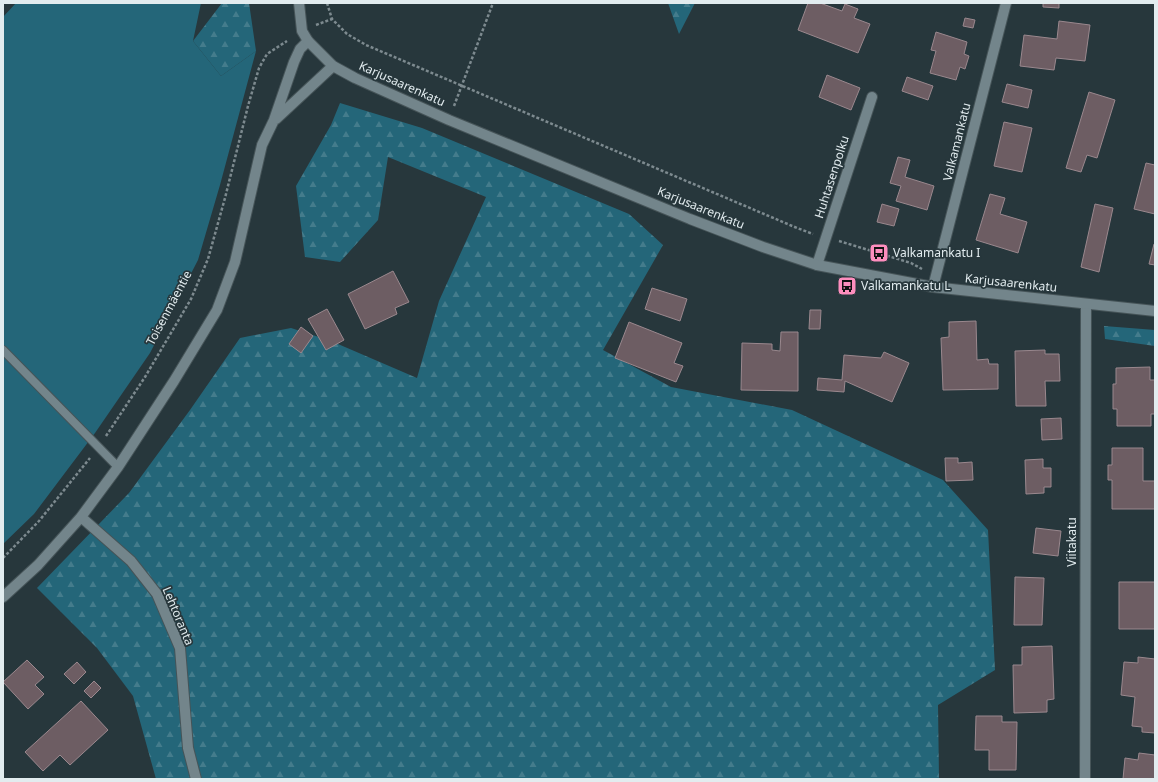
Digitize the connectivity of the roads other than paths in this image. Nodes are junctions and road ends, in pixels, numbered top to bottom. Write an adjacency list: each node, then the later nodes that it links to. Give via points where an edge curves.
1 (299, 3): 3 (street, Karjusaarenkatu, via 302,31)
2 (1006, 3): 8 (street, Valkamankatu)
3 (308, 41): 4 (street, Karjusaarenkatu); 6 (street, via 300,49 294,62)
4 (333, 66): 6 (street); 7 (street, Karjusaarenkatu, via 449,120 690,219)
5 (872, 97): 7 (street, Huhtasenpolku)
6 (274, 120): 12 (street, via 262,145 235,262 217,310)
7 (817, 265): 8 (street, Karjusaarenkatu)
8 (933, 288): 9 (street, Karjusaarenkatu)
9 (1086, 304): 10 (street, Karjusaarenkatu); 16 (street, Viitakatu)
10 (1155, 311)
11 (3, 350): 12 (lane)
12 (118, 467): 13 (street)
13 (81, 517): 14 (street, via 38,565); 15 (street, Lehtoranta, via 131,561 157,594 180,648 188,748)
14 (3, 597)
15 (196, 779)
16 (1085, 779)

